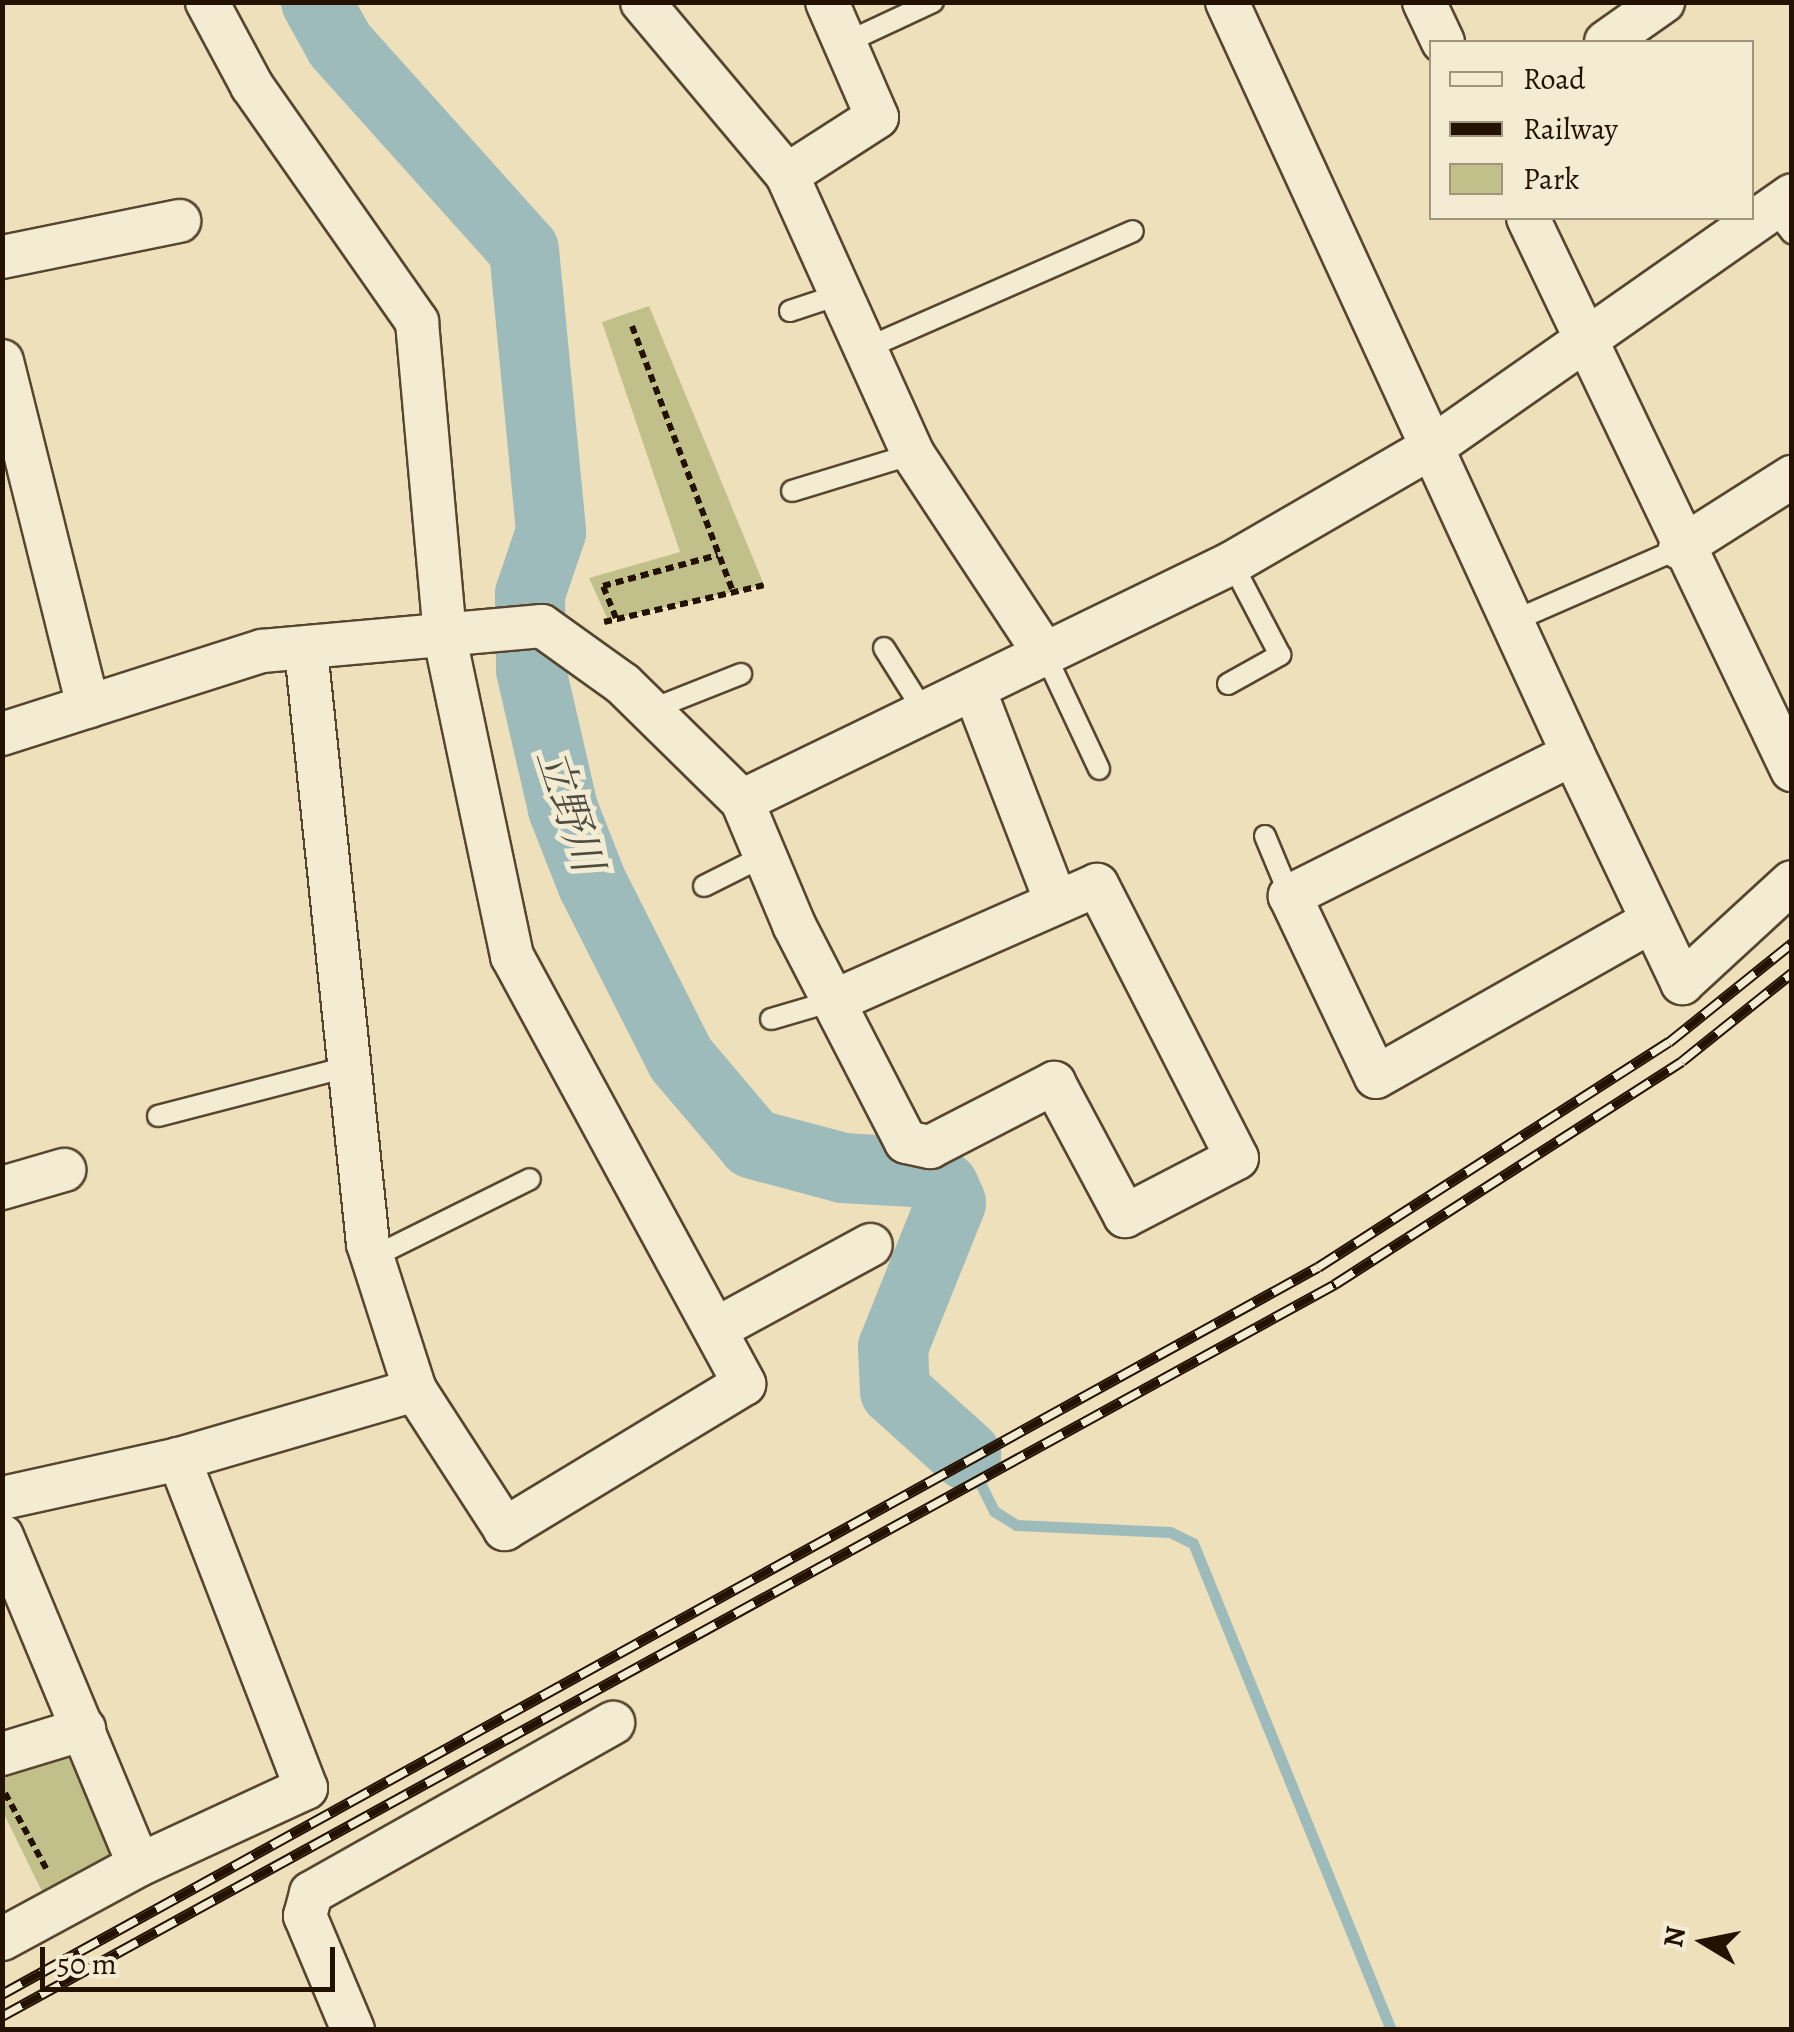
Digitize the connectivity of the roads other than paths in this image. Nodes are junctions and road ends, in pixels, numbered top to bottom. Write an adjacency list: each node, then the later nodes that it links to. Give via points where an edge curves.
1 (207, 2): 29 (street, via 252,86 417,322)
2 (642, 2): 11 (street)
3 (827, 2): 10 (street)
4 (934, 2): 10 (lane)
5 (1227, 2): 22 (street)
6 (1424, 2): 8 (street)
7 (1662, 2): 9 (street)
8 (1442, 40)
9 (1609, 40)
10 (845, 43): 11 (street, via 877,117)
11 (787, 174): 17 (street)
12 (1785, 212): 19 (street)
13 (1529, 220): 19 (street)
14 (179, 221): 16 (street)
15 (1133, 231): 20 (lane)
16 (2, 257)
17 (842, 294): 18 (lane); 20 (street)
18 (790, 311)
19 (1588, 338): 22 (street); 26 (street)
20 (869, 346): 23 (street)
21 (2, 361): 36 (street)
22 (1434, 446): 27 (street); 28 (street)
23 (912, 454): 25 (lane); 32 (street)
24 (1792, 476): 26 (street)
25 (792, 490)
26 (1680, 548): 28 (lane); 42 (street)
27 (1232, 563): 32 (street); 34 (lane, via 1280,655)
28 (1511, 622): 40 (street)
29 (462, 634): 31 (street); 37 (street, via 542,626); 60 (street, via 512,956)
30 (884, 648): 38 (lane)
31 (306, 650): 36 (street, via 262,651); 53 (street)
32 (1045, 654): 35 (street); 41 (lane)
33 (742, 674): 37 (lane)
34 (1228, 684)
35 (974, 689): 38 (street); 49 (street)
36 (88, 706): 39 (street)
37 (650, 710): 43 (street)
38 (924, 713): 43 (street)
39 (2, 734)
40 (1573, 754): 48 (street); 50 (street)
41 (1099, 769)
42 (1792, 770)
43 (742, 801): 45 (street)
44 (1265, 836): 48 (lane)
45 (764, 856): 47 (lane); 51 (street)
46 (1792, 882): 50 (street, via 1682,983)
47 (704, 886)
48 (1290, 896): 50 (street, via 1376,1076)
49 (1056, 901): 51 (street); 51 (street, via 1097,885 1237,1158 1125,1216 1054,1083 930,1147 906,1142)
50 (1650, 922)
51 (836, 1000): 52 (lane)
52 (771, 1019)
53 (343, 1068): 54 (lane); 59 (street)
54 (158, 1116)
55 (64, 1170): 57 (street)
56 (530, 1179): 59 (lane)
57 (2, 1188)
58 (871, 1246): 60 (street)
59 (373, 1258): 61 (street)
60 (716, 1329): 61 (street, via 744,1384 505,1530)
61 (414, 1390): 62 (street)
62 (178, 1460): 63 (street); 68 (street, via 306,1788)
63 (2, 1498)
64 (2, 1536): 66 (street)
65 (613, 1723): 70 (street, via 311,1893 305,1916)
66 (84, 1729): 67 (street); 68 (street)
67 (2, 1754)
68 (140, 1865): 69 (street)
69 (2, 1939)
70 (353, 2030)

